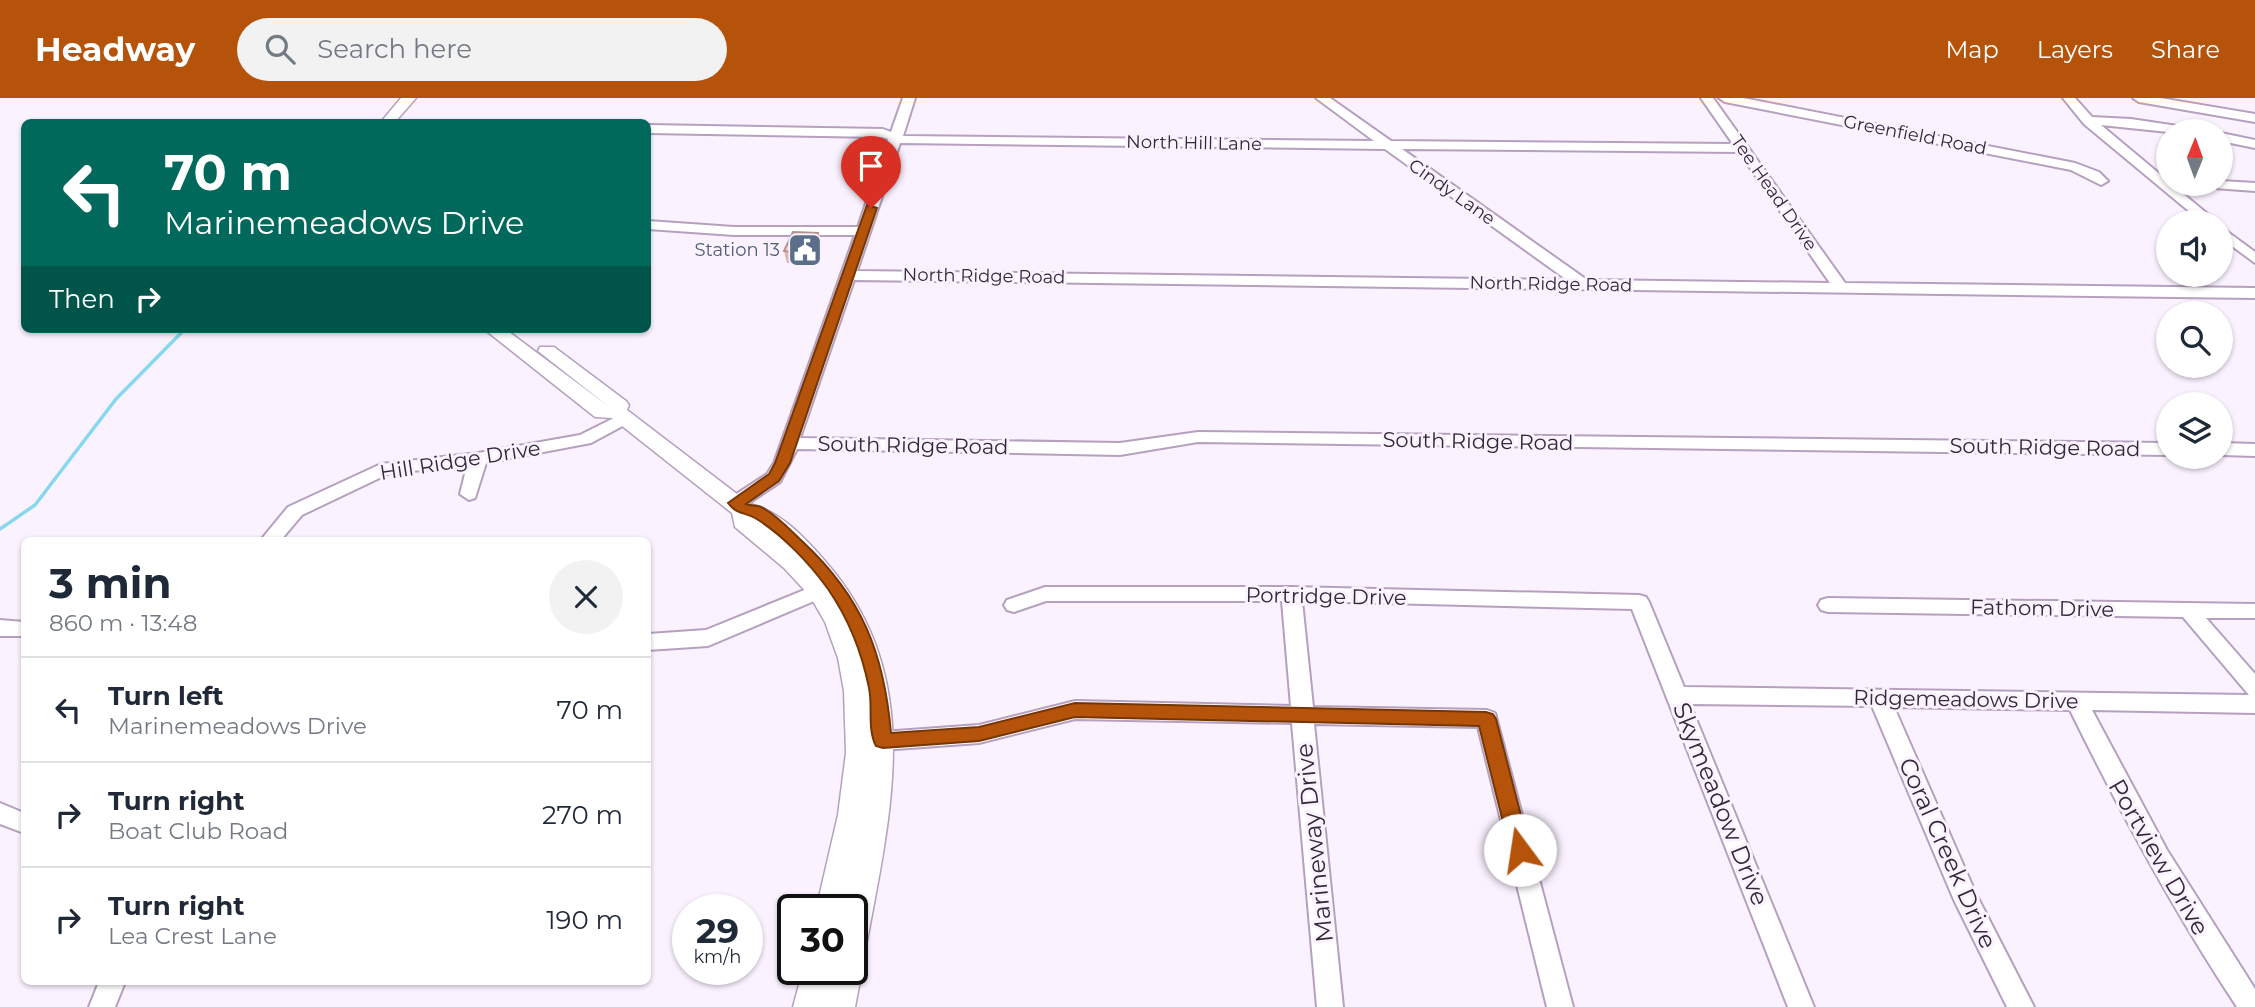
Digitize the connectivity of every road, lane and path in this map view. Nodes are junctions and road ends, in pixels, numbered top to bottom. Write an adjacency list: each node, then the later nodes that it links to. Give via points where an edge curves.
1 (409, 98): 10 (main road)
2 (422, 98): 11 (main road)
3 (909, 98): 15 (street)
4 (1322, 98): 18 (street, Cindy Lane)
5 (1707, 98): 19 (street, Tee Head Drive)
6 (1726, 98): 21 (street, Greenfield Road, via 2075,167)
7 (2069, 98): 12 (street)
8 (2139, 98): 9 (street)
9 (2255, 118)
10 (391, 119)
11 (404, 119)
12 (2088, 121): 13 (street); 20 (street)
13 (2156, 127)
14 (651, 129): 15 (street, North Hill Lane, via 883,133)
15 (895, 137): 18 (street, North Hill Lane); 27 (street)
16 (2233, 139): 17 (street)
17 (2255, 144)
18 (1387, 145): 19 (street, North Hill Lane); 31 (street, Cindy Lane)
19 (1743, 148): 32 (street, Tee Head Drive)
20 (2156, 175)
21 (2101, 181)
22 (2233, 185): 23 (street)
23 (2255, 187)
24 (2181, 196): 25 (street)
25 (2196, 210)
26 (651, 225): 27 (street, via 734,231)
27 (863, 231): 30 (street)
28 (2233, 241): 29 (street)
29 (2255, 259)
30 (847, 275): 31 (street, North Ridge Road); 37 (street)
31 (1583, 284): 32 (street, North Ridge Road)
32 (1841, 288): 33 (street, North Ridge Road)
33 (2255, 293)
34 (498, 333): 36 (main road, via 602,413)
35 (523, 333): 36 (main road, via 619,405)
36 (620, 415): 41 (street, Hill Ridge Drive, via 584,439); 43 (main road)
37 (790, 443): 38 (street, South Ridge Road, via 1120,449 1198,437); 43 (street, via 774,478)
38 (2156, 449)
39 (2233, 449): 40 (street)
40 (2255, 450)
41 (478, 459): 42 (street); 44 (street, Hill Ridge Drive, via 387,468 295,511)
42 (469, 494)
43 (740, 507): 45 (main road, via 743,522); 61 (main road, via 757,511 816,563 855,620 878,689)
44 (272, 537)
45 (819, 591): 54 (street, via 708,638); 61 (main road, via 841,628)
46 (1291, 594): 47 (street, Portridge Drive); 48 (street, Portridge Drive, via 1045,594); 60 (street, Marineway Drive)
47 (1639, 602): 56 (street, Skymeadow Drive)
48 (1014, 605)
49 (1828, 605): 50 (street, Fathom Drive)
50 (2188, 610): 51 (street, Fathom Drive); 55 (street)
51 (2255, 611)
52 (0, 628): 53 (street)
53 (21, 629)
54 (651, 642)
55 (2255, 689)
56 (1677, 695): 57 (street, Ridgemeadows Drive); 74 (street, Skymeadow Drive)
57 (1879, 698): 58 (street, Ridgemeadows Drive); 75 (street, Coral Creek Drive, via 1966,900)
58 (2077, 701): 59 (street, Ridgemeadows Drive); 76 (street, Portview Drive, via 2145,837)
59 (2255, 704)
60 (1301, 715): 61 (street, via 1075,710 979,734); 72 (street, Marineway Drive); 73 (street, via 1486,719)
61 (872, 741): 64 (main road); 65 (main road, via 881,777)
62 (0, 813): 63 (street)
63 (21, 822)
64 (834, 894)
65 (860, 894)
66 (111, 985): 69 (street)
67 (814, 985): 70 (main road)
68 (844, 985): 71 (main road)
69 (102, 1007)
70 (809, 1007)
71 (839, 1007)
72 (1330, 1007)
73 (1560, 1007)
74 (1801, 1007)
75 (2021, 1007)
76 (2252, 1007)

